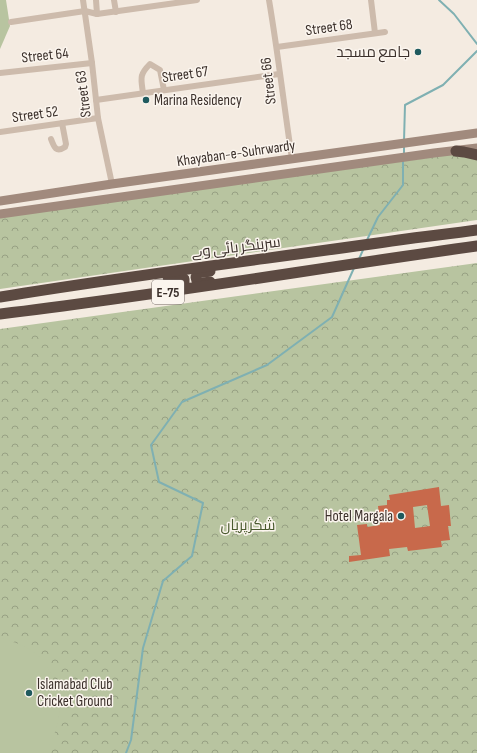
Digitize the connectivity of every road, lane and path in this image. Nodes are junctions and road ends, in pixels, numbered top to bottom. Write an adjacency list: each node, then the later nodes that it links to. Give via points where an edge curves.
1 (83, 0): 8 (street, Street 63)
2 (96, 0): 10 (street)
3 (114, 0): 9 (street)
4 (197, 0): 7 (street)
5 (269, 0): 14 (street, Street 66)
6 (371, 0): 13 (street)
7 (179, 1): 9 (street)
8 (85, 11): 10 (street); 11 (street); 15 (street, Street 63)
9 (116, 12): 10 (street)
10 (97, 14)
11 (11, 22)
12 (385, 32): 13 (street, Street 68)
13 (374, 33): 14 (street, Street 68)
14 (277, 47): 17 (street, Street 66)
15 (92, 63): 16 (street, Street 64); 20 (street, Street 63)
16 (0, 73)
17 (279, 74): 18 (street, Street 67); 30 (street, Street 66)
18 (164, 90): 19 (street, Street 67); 19 (street, via 160,70 150,64 141,77)
19 (143, 93): 20 (street, Street 67)
20 (96, 100): 21 (street, Street 63)
21 (98, 118): 22 (street, Street 52); 32 (street, Street 63)
22 (62, 123): 23 (street, Street 52); 25 (street, via 65,147 57,150)
23 (0, 132)
24 (477, 133): 27 (main road, Khayaban-e-Suhrwardy)
25 (52, 139)
26 (477, 148): 28 (main road, Khayaban-e-Suhrwardy)
27 (372, 149): 30 (main road, Khayaban-e-Suhrwardy); 31 (main road)
28 (456, 152): 29 (highway); 31 (main road, Khayaban-e-Suhrwardy)
29 (477, 155)
30 (292, 159): 32 (main road, Khayaban-e-Suhrwardy)
31 (370, 162): 34 (main road, Khayaban-e-Suhrwardy)
32 (112, 184): 33 (main road, Khayaban-e-Suhrwardy)
33 (0, 201)
34 (0, 214)
35 (477, 221): 37 (highway)
36 (477, 230): 37 (highway, سرینگر ہائی وے / E-75)
37 (456, 233): 39 (highway, سرینگر ہائی وے / E-75)
38 (477, 246): 40 (highway, E-75)
39 (309, 253): 40 (highway, via 288,260 200,272 196,279 200,283 306,268); 41 (highway, سرینگر ہائی وے / E-75)
40 (323, 269): 43 (highway, E-75)
41 (69, 286): 42 (highway, سرینگر ہائی وے / E-75); 43 (highway, via 91,288 179,276 184,281 181,286 76,300)
42 (0, 297)
43 (58, 307): 44 (highway, E-75)
44 (0, 314)

